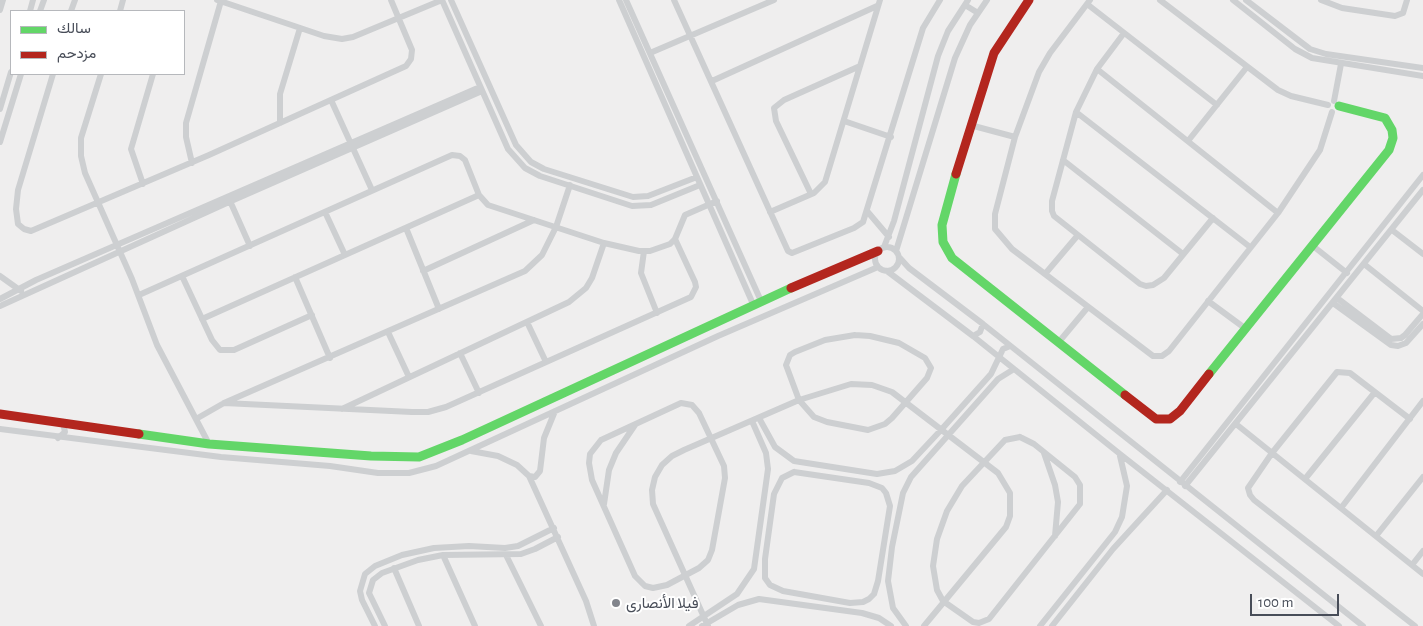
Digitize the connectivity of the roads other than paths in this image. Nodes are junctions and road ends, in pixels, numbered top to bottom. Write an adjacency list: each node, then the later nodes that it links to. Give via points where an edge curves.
1 (3, 0): 21 (street)
2 (391, 0): 23 (street)
3 (442, 0): 23 (street); 30 (street)
4 (451, 0): 29 (street)
5 (618, 0): 63 (street)
6 (626, 0): 31 (street)
7 (674, 0): 28 (street)
8 (774, 0): 28 (street)
9 (940, 0): 53 (street, via 923,28)
10 (987, 0): 22 (street)
11 (1029, 0): 52 (street, via 997,46)
12 (1160, 0): 34 (street)
13 (1233, 0): 25 (street)
14 (1246, 0): 24 (street)
15 (1321, 0): 16 (street, via 1342,8 1395,16 1403,13)
16 (1407, 0)
17 (219, 1): 26 (street); 59 (street, via 186,123)
18 (966, 2): 22 (street); 85 (street, via 941,49)
19 (1088, 2): 27 (street); 54 (street, via 1042,66)
20 (878, 3): 33 (street); 43 (street)
21 (0, 10)
22 (978, 13): 95 (street, via 955,58)
23 (399, 18): 26 (street, via 347,39); 45 (street, via 412,50 406,66)
24 (1272, 21): 25 (street); 35 (street, via 1303,45 1318,52)
25 (1266, 26): 32 (street, via 1304,55)
26 (300, 28): 51 (street, via 280,94)
27 (1124, 32): 36 (street); 46 (street)
28 (691, 36): 31 (street); 43 (street)
29 (469, 43): 30 (street); 60 (street, via 516,145)
30 (462, 46): 44 (street)
31 (650, 53): 72 (street)
32 (1341, 64): 42 (street); 47 (street)
33 (860, 66): 50 (street); 68 (street, via 784,100 774,108 776,121)
34 (1247, 67): 46 (street); 47 (street, via 1285,94)
35 (1421, 67): 42 (street)
36 (1097, 69): 49 (street); 55 (street)
37 (10, 75): 48 (street)
38 (21, 75): 56 (street)
39 (53, 75): 73 (street, via 18,190 18,224 24,229 40,229)
40 (101, 75): 73 (street, via 81,138 85,173)
41 (153, 75): 64 (street, via 130,149)
42 (1420, 76)
43 (712, 81): 77 (street)
44 (481, 89): 57 (street); 61 (street, via 512,156)
45 (331, 100): 51 (street); 57 (street)
46 (1217, 105): 55 (street)
47 (1333, 106): 78 (street, via 1320,150); 90 (street, via 1384,118 1393,138 1384,156)
48 (0, 110)
49 (1076, 112): 58 (street); 79 (street)
50 (844, 121): 53 (street); 68 (street, via 825,182)
51 (280, 124): 59 (street)
52 (970, 125): 54 (street); 133 (street, via 942,225 943,242 952,258)
53 (891, 136): 75 (street)
54 (1015, 137): 104 (street, via 995,214 995,229 1008,245)
55 (1188, 141): 78 (street)
56 (0, 142)
57 (352, 146): 67 (street); 71 (street); 88 (street)
58 (1063, 160): 84 (street, via 1052,211); 96 (street)
59 (192, 163): 64 (street)
60 (537, 166): 61 (street); 63 (street, via 633,197 648,196)
61 (533, 173): 66 (street)
62 (1423, 175): 103 (street)
63 (697, 177): 65 (street)
64 (143, 184): 73 (street)
65 (700, 184): 66 (street, via 642,207); 74 (street)
66 (570, 186): 81 (street)
67 (372, 190): 70 (street, via 452,154 465,160); 76 (street)
68 (811, 194): 77 (street)
69 (1422, 194): 83 (street)
70 (479, 195): 80 (street, via 488,205); 82 (street)
71 (230, 201): 89 (street); 94 (street)
72 (717, 201): 74 (street); 114 (street)
73 (98, 204): 88 (street)
74 (709, 204): 86 (street, via 685,215); 114 (street)
75 (867, 211): 77 (street, via 862,222 854,228 792,253 788,251); 85 (street)
76 (325, 212): 89 (street); 98 (street)
77 (770, 212)
78 (1278, 213): 91 (street)
79 (1213, 218): 91 (street); 96 (street)
80 (534, 220): 81 (street); 101 (street)
81 (556, 227): 87 (street); 117 (street, via 542,255 532,266)
82 (406, 228): 98 (street); 101 (street)
83 (1392, 230): 97 (street); 99 (street)
84 (1078, 234): 96 (street, via 1146,286 1159,283); 104 (street)
85 (888, 237): 92 (street)
86 (676, 239): 93 (street); 118 (street, via 694,282 694,292 687,300)
87 (604, 243): 93 (street); 122 (street, via 592,278 578,296)
88 (116, 246): 94 (street); 108 (street)
89 (250, 246): 106 (street)
90 (1313, 246): 103 (street); 126 (street)
91 (1250, 247): 113 (street)
92 (881, 249): 95 (street, via 890,247); 100 (street, via 875,261); 114 (street)
93 (644, 252): 118 (street, via 641,273)
94 (119, 253): 109 (street); 110 (street)
95 (898, 254): 102 (street, via 896,267); 123 (street, via 910,268)
96 (1183, 254)
97 (1423, 254)
98 (344, 255): 107 (street)
99 (1364, 264): 112 (street); 119 (street)
100 (878, 267): 102 (street); 132 (street)
101 (423, 271): 117 (street)
102 (887, 271): 130 (street)
103 (1347, 273): 125 (street)
104 (1045, 274): 116 (street)
105 (0, 276): 108 (street)
106 (182, 276): 110 (street); 121 (street)
107 (295, 277): 120 (street); 121 (street)
108 (18, 290): 109 (street); 111 (street)
109 (26, 294): 115 (street)
110 (139, 296): 153 (street, via 165,362)
111 (0, 299)
112 (1335, 300): 119 (street, via 1391,339 1405,335); 124 (street, via 1391,345 1406,343); 128 (street)
113 (1208, 301): 116 (street, via 1162,356 1153,356); 126 (street)
114 (757, 302): 127 (street)
115 (0, 306)
116 (1088, 307): 133 (street)
117 (439, 309): 129 (street)
118 (657, 313): 139 (street)
119 (1423, 313)
120 (312, 315): 121 (street, via 227,352 215,346); 138 (street)
121 (202, 319)
122 (527, 322): 136 (street); 139 (street)
123 (984, 324): 130 (street); 134 (street)
124 (1423, 324)
125 (1305, 325): 128 (street); 175 (street)
126 (1246, 329): 133 (street, via 1180,411 1163,420 1150,416)
127 (700, 330): 131 (street); 132 (street, via 698,338)
128 (1312, 330): 158 (street)
129 (388, 332): 138 (street); 141 (street)
130 (973, 336): 137 (street)
131 (678, 339): 135 (street); 173 (street, via 432,453 407,457)
132 (703, 343): 135 (street)
133 (1058, 343)
134 (1010, 346): 137 (street); 151 (street)
135 (684, 352): 149 (street)
136 (460, 353): 141 (street); 142 (street)
137 (998, 356): 140 (street); 163 (street, via 991,374)
138 (330, 358): 147 (street)
139 (546, 362): 142 (street)
140 (1014, 368): 159 (street); 164 (street, via 998,379)
141 (409, 378): 148 (street)
142 (479, 392): 148 (street, via 428,412)
143 (1375, 392): 154 (street); 172 (street, via 1346,371 1333,374); 184 (street)
144 (800, 400): 146 (street, via 851,384 872,385 892,392); 146 (street, via 808,412 820,420 868,430 885,424); 146 (street, via 786,365 790,355 825,340 855,335 899,343 914,349 929,362 930,373); 152 (street)
145 (1423, 401): 154 (street)
146 (906, 403): 163 (street)
147 (224, 404): 148 (street); 153 (street)
148 (340, 410)
149 (555, 411): 170 (street); 182 (street, via 544,438 540,471 535,477)
150 (0, 414): 156 (street)
151 (1095, 414): 159 (street, via 1092,422); 161 (street)
152 (759, 418): 155 (street); 178 (street, via 776,447)
153 (196, 419): 169 (street)
154 (1410, 419): 191 (street)
155 (752, 421): 166 (street); 188 (street, via 768,461)
156 (64, 423): 160 (street); 165 (street, via 65,432)
157 (636, 424): 166 (street, via 686,403 696,408); 190 (street, via 616,453 605,487); 190 (street, via 601,440 590,454 589,472)
158 (1236, 424): 172 (street); 177 (street)
159 (1085, 426): 167 (street)
160 (91, 427): 168 (street, via 87,435); 169 (street)
161 (1113, 428): 167 (street, via 1106,432); 186 (street)
162 (0, 429): 165 (street)
163 (941, 430): 164 (street); 181 (street, via 904,467)
164 (948, 435): 176 (street); 221 (street, via 911,478 900,501 888,582 893,608)
165 (58, 438): 168 (street)
166 (712, 439): 204 (street, via 725,472 712,550 704,564); 204 (street, via 672,456 658,471 652,490 652,504)
167 (1103, 440): 174 (street)
168 (89, 442): 179 (street)
169 (209, 444): 173 (street)
170 (467, 451): 179 (street, via 427,469 400,474); 182 (street, via 498,456)
171 (1043, 452): 176 (street, via 1027,439 1012,438 1005,440); 195 (street, via 1053,476 1058,502); 195 (street, via 1075,477 1082,494 1075,512)
172 (1272, 453): 184 (street); 227 (street, via 1251,482 1248,488 1250,495)
173 (332, 454): 179 (street)
174 (1120, 454): 187 (street); 223 (street, via 1127,486 1122,517 1115,532)
175 (1199, 457): 177 (street); 186 (street)
176 (984, 462): 208 (street, via 954,498 937,539 934,578); 208 (street, via 1005,482 1011,504 1010,516 999,536)
177 (1205, 462): 186 (street)
178 (802, 464): 180 (street); 181 (street)
179 (330, 466)
180 (801, 472): 185 (street); 189 (street, via 782,478)
181 (877, 474): 185 (street)
182 (529, 476): 192 (street)
183 (1423, 478): 193 (street)
184 (1305, 479): 191 (street)
185 (876, 484): 209 (street, via 886,493 890,506 877,588)
186 (1183, 484): 205 (street)
187 (1166, 490): 206 (street); 224 (street, via 1113,549)
188 (765, 492): 189 (street); 201 (street)
189 (774, 494): 202 (street)
190 (604, 505): 204 (street, via 639,582 660,588)
191 (1341, 508): 193 (street)
192 (554, 528): 194 (street); 213 (street, via 518,546 434,548 375,566 365,574 360,591)
193 (1376, 536): 199 (street)
194 (558, 537): 198 (street, via 528,552); 218 (street)
195 (1054, 537): 208 (street, via 984,622 973,622)
196 (1423, 551): 199 (street)
197 (443, 555): 198 (street); 200 (street); 216 (street)
198 (506, 555): 217 (street)
199 (1412, 565): 203 (street)
200 (394, 568): 214 (street, via 375,577 370,586 370,596); 215 (street)
201 (754, 569): 202 (street); 212 (street, via 737,594)
202 (764, 571): 209 (street, via 770,585 776,589 850,603)
203 (1423, 574)
204 (684, 576): 212 (street)
205 (1311, 585): 206 (street, via 1309,591); 207 (street)
206 (1301, 596): 210 (street)
207 (1329, 599): 210 (street); 226 (street)
208 (943, 601): 222 (street)
209 (863, 602): 211 (street)
210 (1319, 610): 225 (street)
211 (862, 613): 212 (street, via 759,599 738,605); 220 (street)
212 (705, 623): 219 (street)
213 (375, 626)
214 (385, 626)
215 (419, 626)
216 (475, 626)
217 (541, 626)
218 (594, 626)
219 (689, 626)
220 (892, 626)
221 (906, 626)
222 (924, 626)
223 (1040, 626)
224 (1052, 626)
225 (1340, 626)
226 (1363, 626)
227 (1415, 626)

